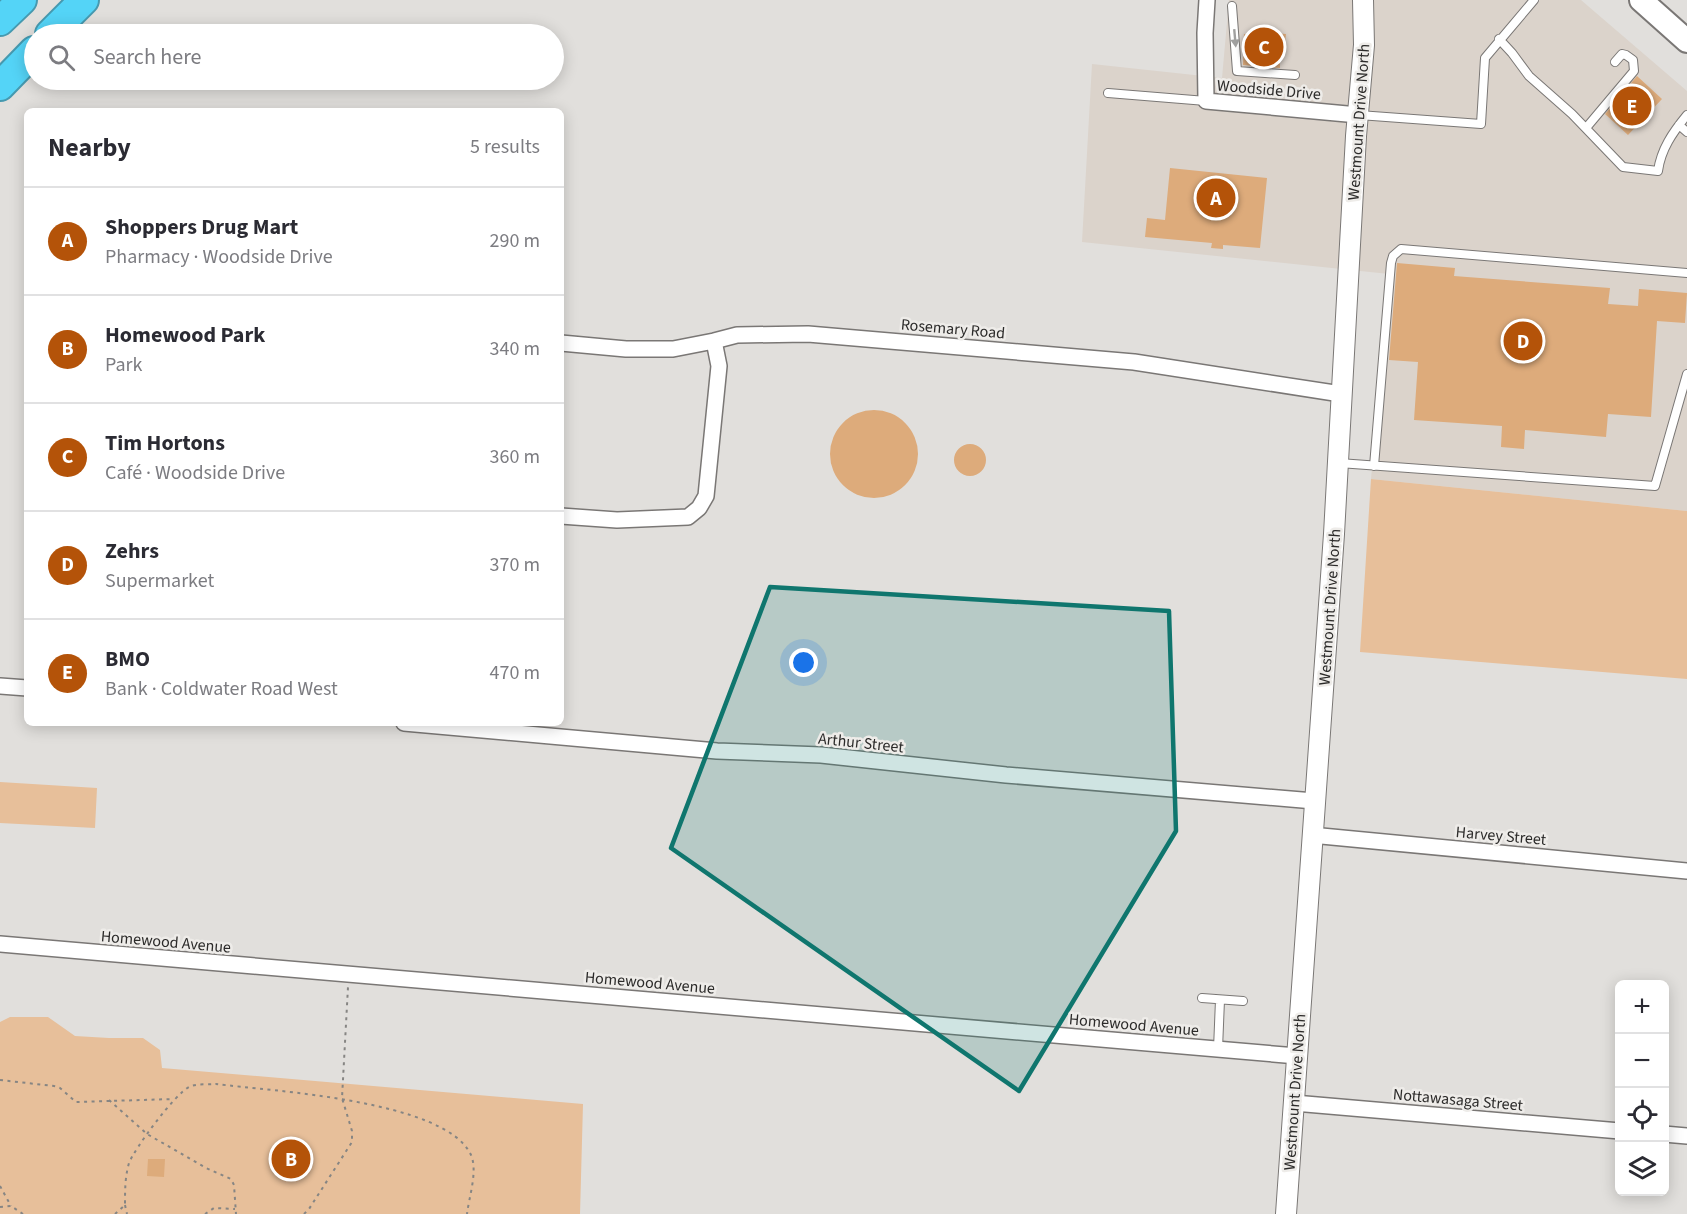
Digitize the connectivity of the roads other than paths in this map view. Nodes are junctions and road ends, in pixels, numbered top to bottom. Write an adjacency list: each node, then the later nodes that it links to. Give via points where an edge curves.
1 (22, 0): 8 (highway)
2 (84, 0): 9 (highway)
3 (1207, 0): 17 (street, Woodside Drive)
4 (1363, 0): 18 (street, Westmount Drive North)
5 (1534, 0): 10 (lane)
6 (1641, 0): 11 (main road)
7 (1232, 6): 14 (lane, one-way to 14, via 1238,71)
8 (0, 21)
9 (60, 24)
10 (1499, 39): 18 (lane, via 1485,58 1481,124); 21 (lane, via 1529,76)
11 (1687, 41)
12 (24, 61): 15 (highway)
13 (1615, 62): 21 (lane, via 1626,55 1634,60 1634,71)
14 (1295, 75)
15 (0, 86)
16 (1108, 93): 17 (lane)
17 (1206, 101): 18 (street, Woodside Drive)
18 (1358, 115): 27 (street, Westmount Drive North)
19 (1687, 115): 20 (lane)
20 (1679, 124): 21 (lane, via 1665,145 1658,171 1623,167); 22 (lane)
21 (1586, 128)
22 (1687, 132)
23 (1687, 273): 29 (lane, via 1397,251 1391,263)
24 (714, 341): 25 (street, Rosemary Road, via 674,349); 27 (street, Rosemary Road, via 736,334 819,335 1134,362); 30 (street, via 718,378 706,496 699,508 688,517 617,520)
25 (564, 343)
26 (1687, 374): 29 (lane, via 1655,486)
27 (1341, 394): 28 (street, Westmount Drive North)
28 (1338, 463): 29 (lane); 34 (street, Westmount Drive North)
29 (1374, 466)
30 (564, 516)
31 (0, 686): 32 (street)
32 (24, 688)
33 (438, 726): 34 (street, Arthur Street, via 717,751 821,755)
34 (1314, 801): 35 (street, Westmount Drive North)
35 (1311, 835): 36 (street, Harvey Street); 42 (street, Westmount Drive North)
36 (1687, 871)
37 (0, 944): 41 (street, Homewood Avenue)
38 (1202, 998): 39 (lane)
39 (1220, 1000): 40 (lane); 41 (lane)
40 (1243, 1001)
41 (1218, 1049): 42 (street, Homewood Avenue)
42 (1297, 1056): 43 (street, Westmount Drive North)
43 (1294, 1103): 44 (street, Nottawasaga Street); 47 (street, Westmount Drive North)
44 (1615, 1131)
45 (1669, 1134): 46 (street)
46 (1687, 1136)
47 (1286, 1214)

